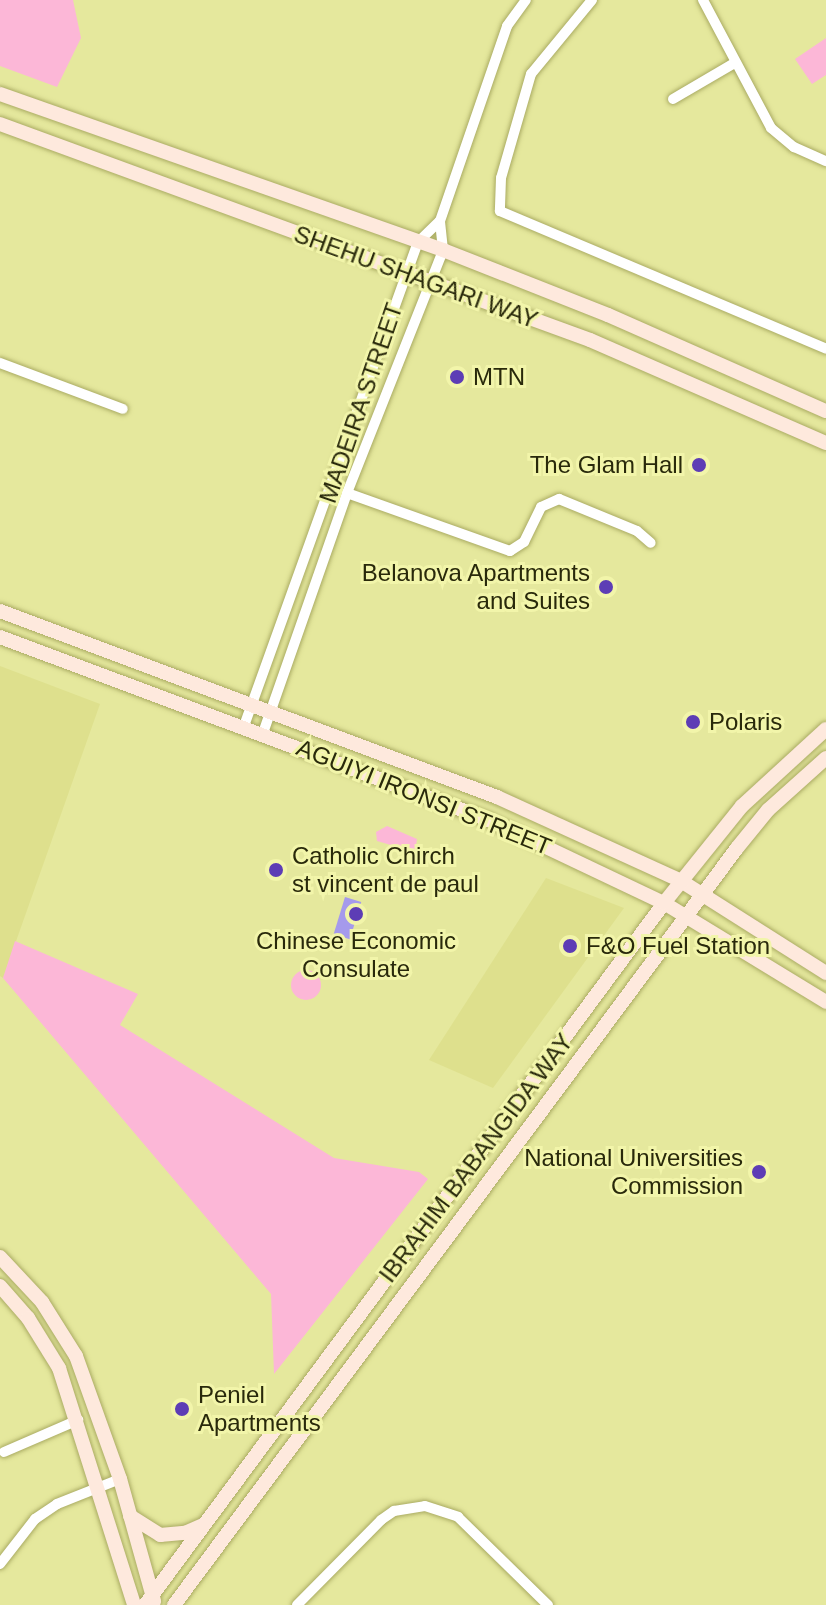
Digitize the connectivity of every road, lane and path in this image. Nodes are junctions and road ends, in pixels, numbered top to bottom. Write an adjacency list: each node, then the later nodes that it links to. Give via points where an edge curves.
1 (526, 0): 9 (street, MADEIRA STREET, via 507,26)
2 (592, 0): 14 (street, via 531,74 501,178 500,211)
3 (703, 0): 4 (street)
4 (733, 64): 6 (street); 8 (street, via 771,128 794,147)
5 (0, 94): 10 (main road, SHEHU SHAGARI WAY)
6 (673, 99)
7 (0, 124): 12 (main road, SHEHU SHAGARI WAY)
8 (826, 161)
9 (440, 221): 10 (street, MADEIRA STREET); 11 (street)
10 (418, 242): 11 (main road, SHEHU SHAGARI WAY); 12 (street, MADEIRA STREET)
11 (443, 250): 13 (street); 17 (main road, SHEHU SHAGARI WAY, via 608,315)
12 (406, 274): 13 (main road, SHEHU SHAGARI WAY); 23 (street, MADEIRA STREET)
13 (431, 283): 18 (main road, SHEHU SHAGARI WAY, via 590,340); 19 (street)
14 (826, 349)
15 (0, 363): 16 (street)
16 (123, 409)
17 (826, 411)
18 (826, 443)
19 (347, 493): 20 (street, via 510,551 524,542 541,507 559,499 637,531); 24 (street)
20 (651, 543)
21 (0, 611): 23 (main road, AGUIYI IRONSI STREET)
22 (0, 637): 25 (main road, AGUIYI IRONSI STREET)
23 (253, 702): 24 (main road, AGUIYI IRONSI STREET); 25 (street, MADEIRA STREET)
24 (271, 708): 27 (street); 29 (main road, AGUIYI IRONSI STREET, via 497,797)
25 (244, 726): 27 (main road, AGUIYI IRONSI STREET)
26 (826, 729): 29 (main road, IBRAHIM BABANGIDA WAY, via 742,806)
27 (263, 733): 31 (main road, AGUIYI IRONSI STREET, via 489,820)
28 (826, 758): 30 (main road, IBRAHIM BABANGIDA WAY, via 768,810)
29 (681, 881): 30 (main road, AGUIYI IRONSI STREET); 31 (main road, IBRAHIM BABANGIDA WAY)
30 (705, 894): 32 (main road, IBRAHIM BABANGIDA WAY); 33 (main road, AGUIYI IRONSI STREET)
31 (664, 903): 32 (main road, AGUIYI IRONSI STREET); 42 (main road, IBRAHIM BABANGIDA WAY)
32 (688, 917): 34 (main road, AGUIYI IRONSI STREET); 46 (main road, IBRAHIM BABANGIDA WAY)
33 (826, 973)
34 (826, 1002)
35 (0, 1257): 39 (main road, via 42,1302 76,1356)
36 (0, 1286): 37 (main road, via 43,1340)
37 (78, 1420): 38 (street); 40 (main road)
38 (4, 1452)
39 (120, 1479): 40 (street); 41 (main road)
40 (100, 1486): 43 (street, via 35,1519); 45 (main road)
41 (130, 1516): 42 (main road, via 160,1535 185,1533); 44 (main road)
42 (207, 1523): 44 (main road, IBRAHIM BABANGIDA WAY)
43 (0, 1564)
44 (151, 1602)
45 (134, 1605)
46 (174, 1605)
47 (297, 1605): 48 (street, via 381,1520 394,1511 425,1506 458,1517)
48 (548, 1605)

